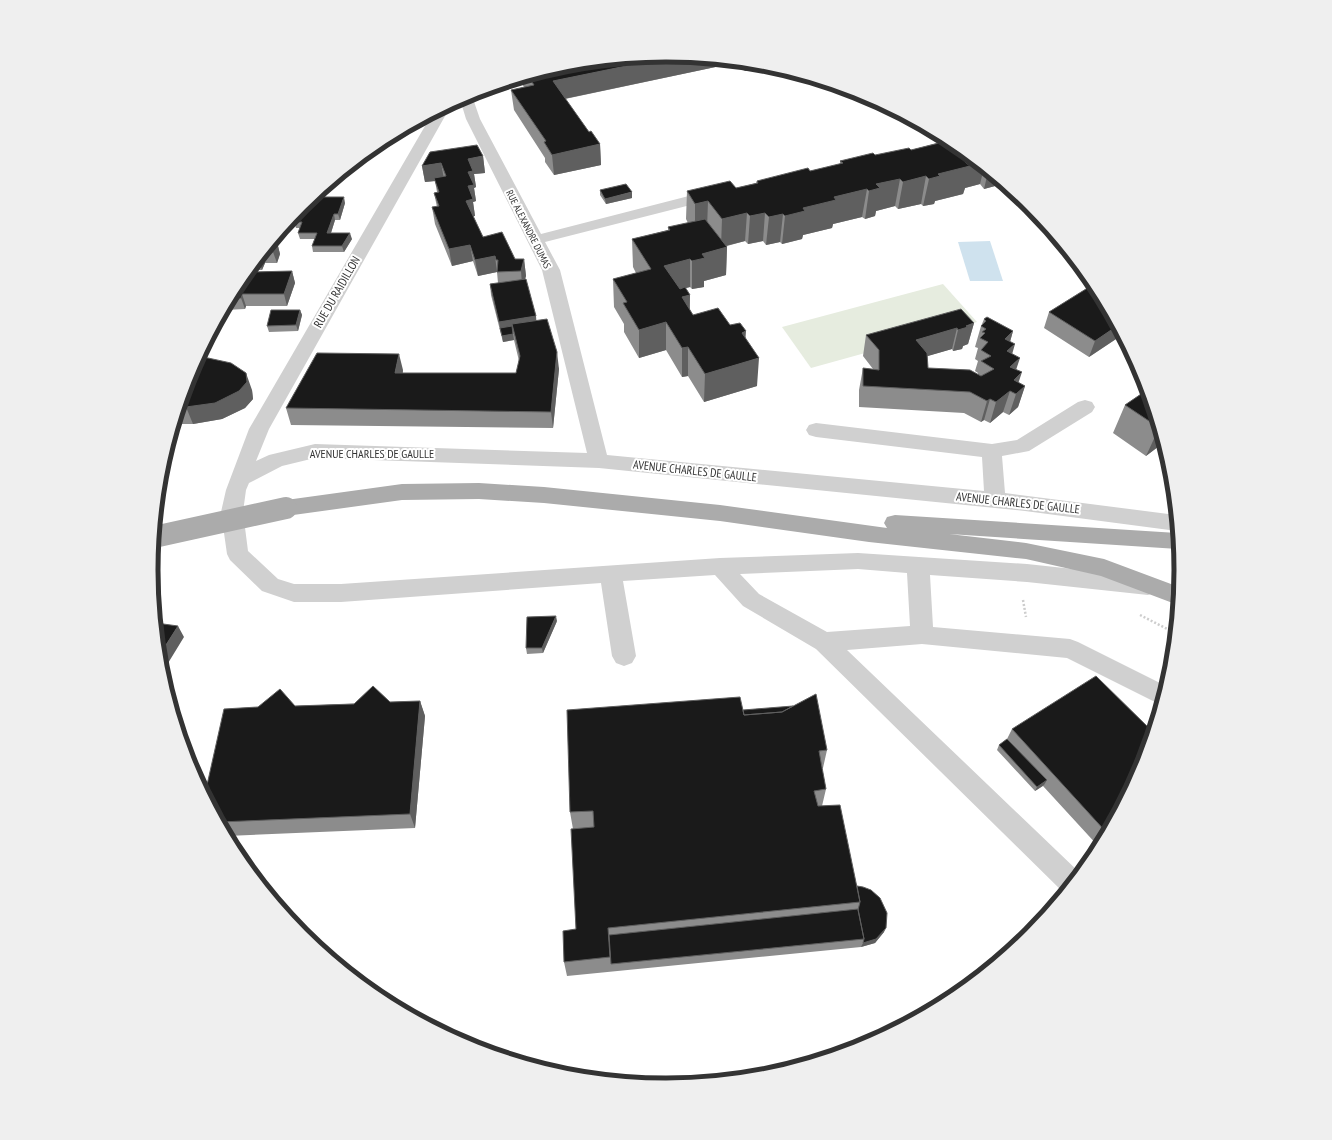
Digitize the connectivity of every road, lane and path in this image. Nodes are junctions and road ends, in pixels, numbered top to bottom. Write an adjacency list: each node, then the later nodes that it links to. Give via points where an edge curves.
1 (468, 103): 4 (street, RUE ALEXANDRE DUMAS, via 473,118)
2 (438, 115): 9 (street, RUE DU RAIDILLON, via 259,429)
3 (727, 192): 4 (street)
4 (534, 240): 8 (street, RUE ALEXANDRE DUMAS, via 551,270)
5 (1085, 407): 7 (street, via 1022,446)
6 (816, 430): 7 (street)
7 (992, 451): 10 (street)
8 (599, 461): 9 (street, AVENUE CHARLES DE GAULLE, via 315,451 276,460); 10 (street, AVENUE CHARLES DE GAULLE)
9 (241, 478): 17 (street, via 232,512 238,554 270,585 294,593)
10 (995, 500): 12 (street, AVENUE CHARLES DE GAULLE)
11 (720, 513): 13 (main road, bridge, via 544,495 479,491 402,492 286,508); 14 (main road); 18 (main road, via 870,534 1026,551 1104,568)
12 (1170, 517)
13 (159, 536)
14 (1173, 541)
15 (918, 565): 16 (street, via 858,561); 18 (street); 20 (street)
16 (720, 566): 17 (street); 21 (street, via 751,600)
17 (611, 574): 22 (street)
18 (1151, 586): 19 (main road)
19 (1173, 594)
20 (922, 635): 21 (street); 23 (street, via 1070,648)
21 (824, 642): 24 (street)
22 (624, 656)
23 (1159, 694)
24 (1068, 880)

